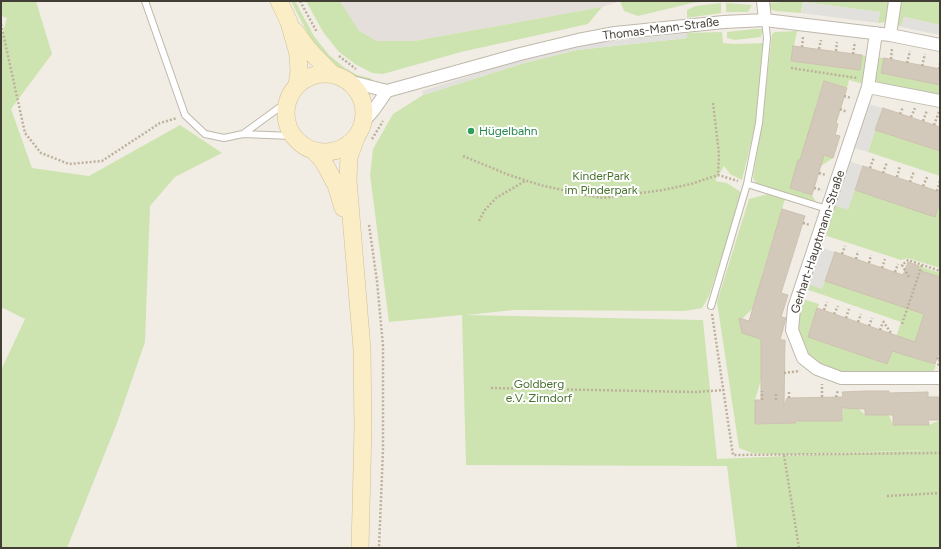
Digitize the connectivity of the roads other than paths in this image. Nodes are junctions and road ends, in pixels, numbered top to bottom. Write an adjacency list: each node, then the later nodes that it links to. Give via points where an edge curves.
1 (145, 1): 17 (lane, via 185,115 205,134 224,138)
2 (279, 1): 6 (street)
3 (763, 1): 5 (street)
4 (895, 1): 8 (street)
5 (765, 20): 7 (street, Thomas-Mann-Straße); 13 (street, Thomas-Mann-Straße, via 615,33 520,54); 21 (lane, via 767,38 760,123)
6 (289, 22): 10 (street, via 309,50); 12 (street, via 298,54)
7 (876, 33): 8 (street, Thomas-Mann-Straße); 11 (street, Gerhart-Hauptmann-Straße)
8 (892, 39): 9 (street, Thomas-Mann-Straße)
9 (940, 45)
10 (347, 76): 12 (street, via 321,74 306,78); 13 (street, Thomas-Mann-Straße); 16 (street, via 364,105)
11 (869, 84): 14 (street); 22 (street, Gerhart-Hauptmann-Straße)
12 (297, 85): 15 (street)
13 (387, 91): 16 (street)
14 (940, 101)
15 (287, 102): 17 (lane); 18 (street, via 286,119)
16 (364, 121): 19 (street)
17 (243, 134): 18 (lane)
18 (292, 136): 20 (street)
19 (362, 141): 20 (street, via 327,153); 23 (street, via 349,157)
20 (315, 152): 23 (street, via 336,185)
21 (748, 184): 22 (lane); 24 (lane)
22 (827, 209): 25 (street, Gerhart-Hauptmann-Straße, via 794,308 792,330 803,358 817,369 841,378)
23 (351, 232): 26 (street, via 362,349)
24 (710, 306)
25 (940, 378)
26 (360, 548)

